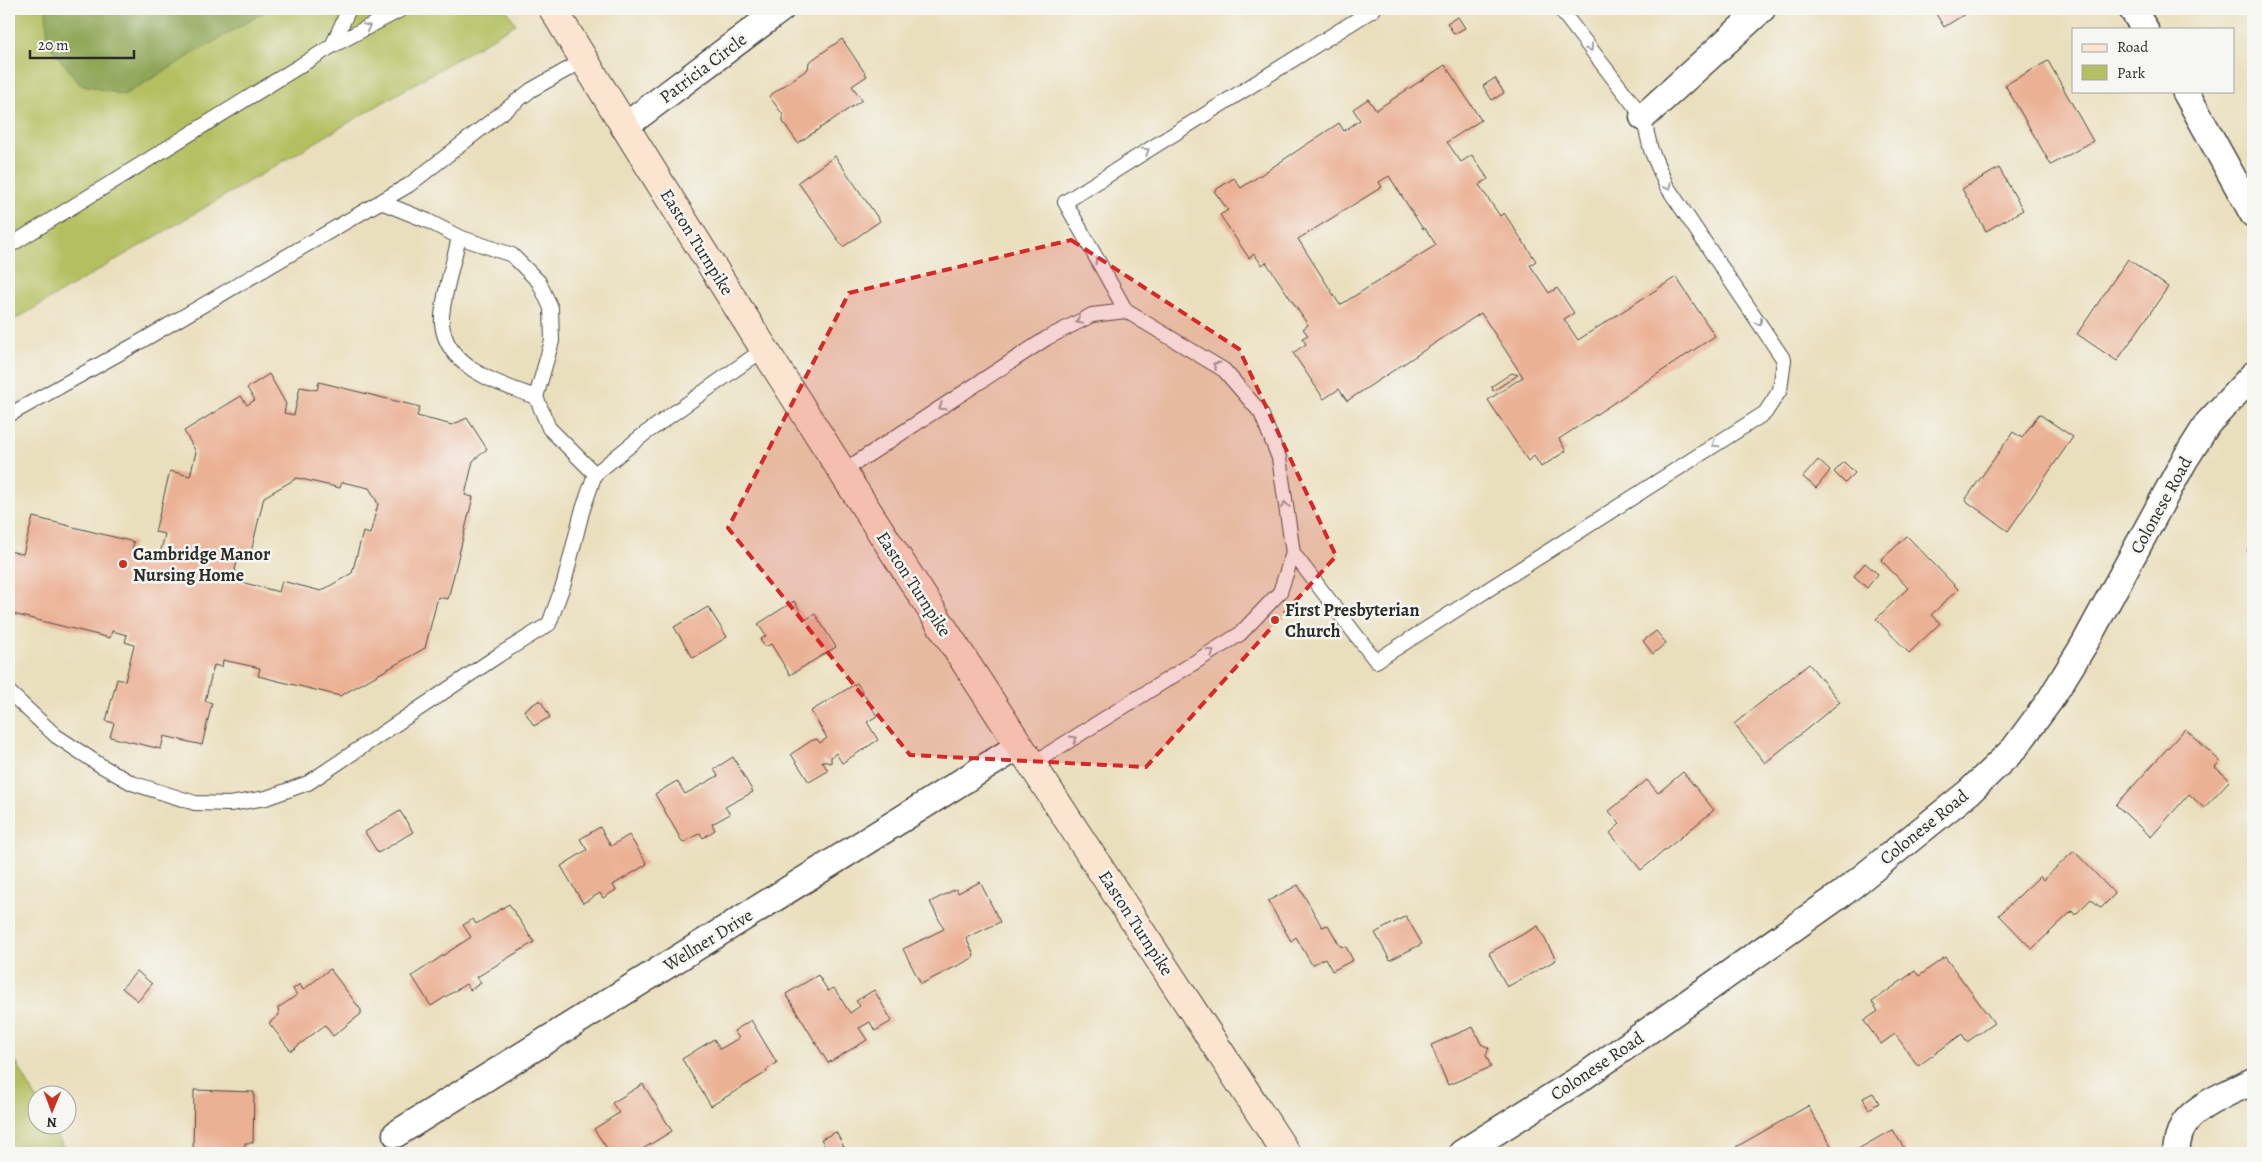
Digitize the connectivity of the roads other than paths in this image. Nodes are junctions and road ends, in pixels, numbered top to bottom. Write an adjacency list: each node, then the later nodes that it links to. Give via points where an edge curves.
1 (349, 9): 10 (lane)
2 (402, 9): 10 (lane, one-way to 2)
3 (553, 9): 11 (main road, Easton Turnpike)
4 (781, 9): 14 (street, Patricia Circle)
5 (1374, 9): 19 (lane, one-way to 5, via 1065,202)
6 (1560, 9): 13 (lane, one-way to 13)
7 (1762, 9): 13 (street)
8 (2132, 9): 9 (street)
9 (2144, 28)
10 (332, 46): 18 (lane)
11 (584, 60): 14 (main road, Easton Turnpike); 15 (lane, via 531,90 409,185)
12 (2186, 92): 16 (street)
13 (1643, 117): 26 (lane, one-way to 26, via 1651,150 1666,185 1784,360 1780,390 1765,413 1376,661)
14 (624, 127): 20 (main road, Easton Turnpike)
15 (381, 202): 17 (lane); 23 (lane)
16 (2253, 214)
17 (459, 237): 22 (lane, via 512,255 539,282 551,308 552,341); 22 (lane, via 442,324 451,350 470,369)
18 (9, 246)
19 (1126, 311): 24 (lane, one-way to 24, via 1092,315 1047,338); 26 (lane, one-way to 19, via 1279,458 1261,413 1224,370)
20 (764, 349): 24 (main road, Easton Turnpike); 25 (lane, via 642,435)
21 (2253, 375): 32 (street, Colonese Road, via 2208,423 2085,643 2050,700 2014,749 1969,792 1842,893 1583,1077)
22 (536, 397): 25 (lane, via 549,428)
23 (9, 415)
24 (842, 472): 28 (main road, Easton Turnpike)
25 (595, 474): 27 (lane, via 549,624 308,783 266,798 230,804 195,803 132,783 100,765 56,736)
26 (1293, 553): 28 (lane, one-way to 26, via 1240,634 1280,592)
27 (9, 692)
28 (1026, 755): 30 (street, Wellner Drive); 31 (main road, Easton Turnpike)
29 (2253, 1081): 33 (street, via 2208,1104 2186,1121 2178,1138)
30 (396, 1134)
31 (1286, 1153)
32 (1462, 1153)
33 (2176, 1153)

